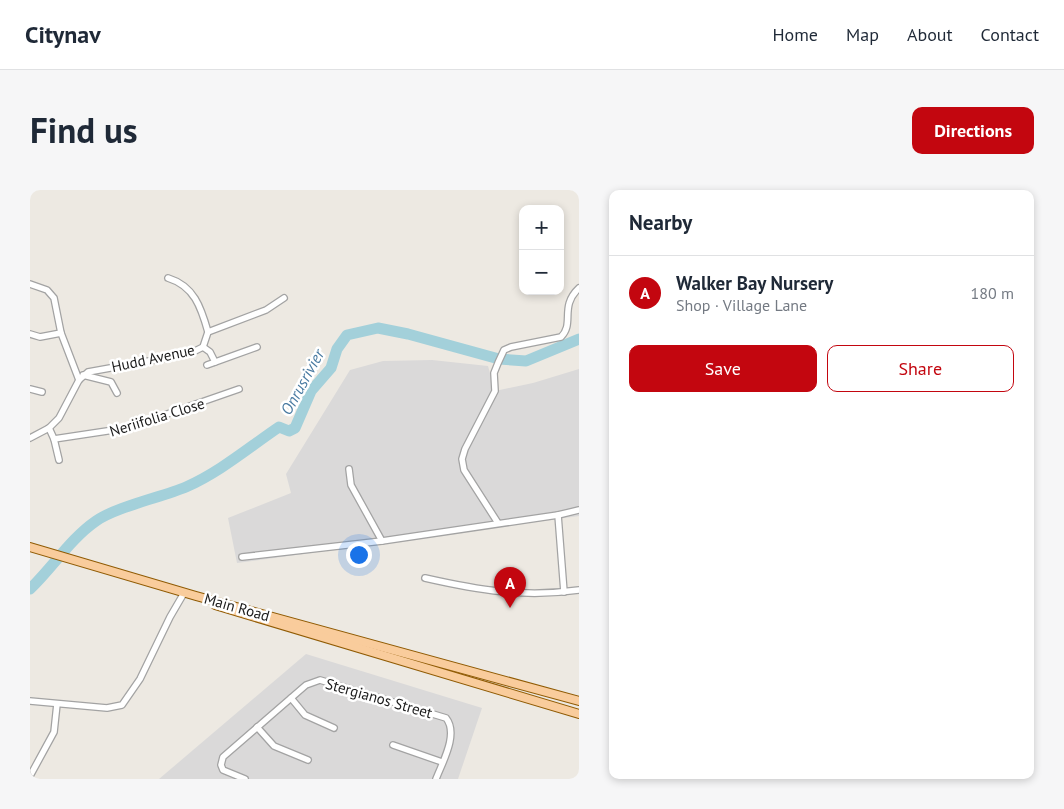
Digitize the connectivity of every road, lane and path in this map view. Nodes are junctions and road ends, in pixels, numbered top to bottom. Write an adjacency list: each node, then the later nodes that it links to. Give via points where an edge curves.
1 (168, 278): 5 (street, Hudd Avenue, via 191,291)
2 (30, 284): 7 (street, via 51,294)
3 (579, 288): 24 (street, via 569,299 567,325 561,336 510,347 502,354 494,373 495,392 465,449 462,464)
4 (284, 298): 5 (street, via 266,310)
5 (208, 332): 8 (street, Hudd Avenue)
6 (30, 334): 7 (street, via 40,337)
7 (61, 334): 12 (street)
8 (203, 347): 10 (street); 12 (street, Hudd Avenue, via 183,354 94,370)
9 (257, 347): 10 (street)
10 (215, 362): 11 (street)
11 (207, 365)
12 (81, 377): 16 (street, via 111,382); 17 (street, via 65,408)
13 (30, 389): 15 (street)
14 (239, 389): 19 (street, Neriifolia Close, via 127,428)
15 (42, 392)
16 (117, 393)
17 (48, 428): 18 (street); 19 (street)
18 (30, 438)
19 (54, 439): 20 (street)
20 (58, 460)
21 (349, 468): 25 (street, via 351,485)
22 (579, 510): 23 (street)
23 (558, 515): 24 (street); 30 (street)
24 (498, 523): 25 (street)
25 (382, 540): 27 (street)
26 (30, 547): 31 (main road)
27 (242, 557)
28 (425, 578): 30 (street, via 489,592)
29 (579, 590): 30 (street)
30 (564, 592)
31 (184, 593): 32 (main road); 36 (street, via 140,679 122,705 107,708)
32 (196, 596): 35 (main road, Main Road); 37 (main road, Main Road, via 225,608)
33 (291, 698): 38 (street, Stergianos Street); 39 (street, via 305,715); 42 (street, Stergianos Street, via 309,683 325,681 444,717 449,722 451,734)
34 (30, 701): 36 (street)
35 (579, 701)
36 (57, 704): 43 (street, via 54,732)
37 (579, 714)
38 (257, 727): 41 (street, via 274,746); 44 (street, Stergianos Street, via 221,762 226,772)
39 (334, 728)
40 (393, 745): 42 (street)
41 (308, 760)
42 (442, 762): 45 (street, Stergianos Street)
43 (30, 776)
44 (245, 779)
45 (436, 779)

